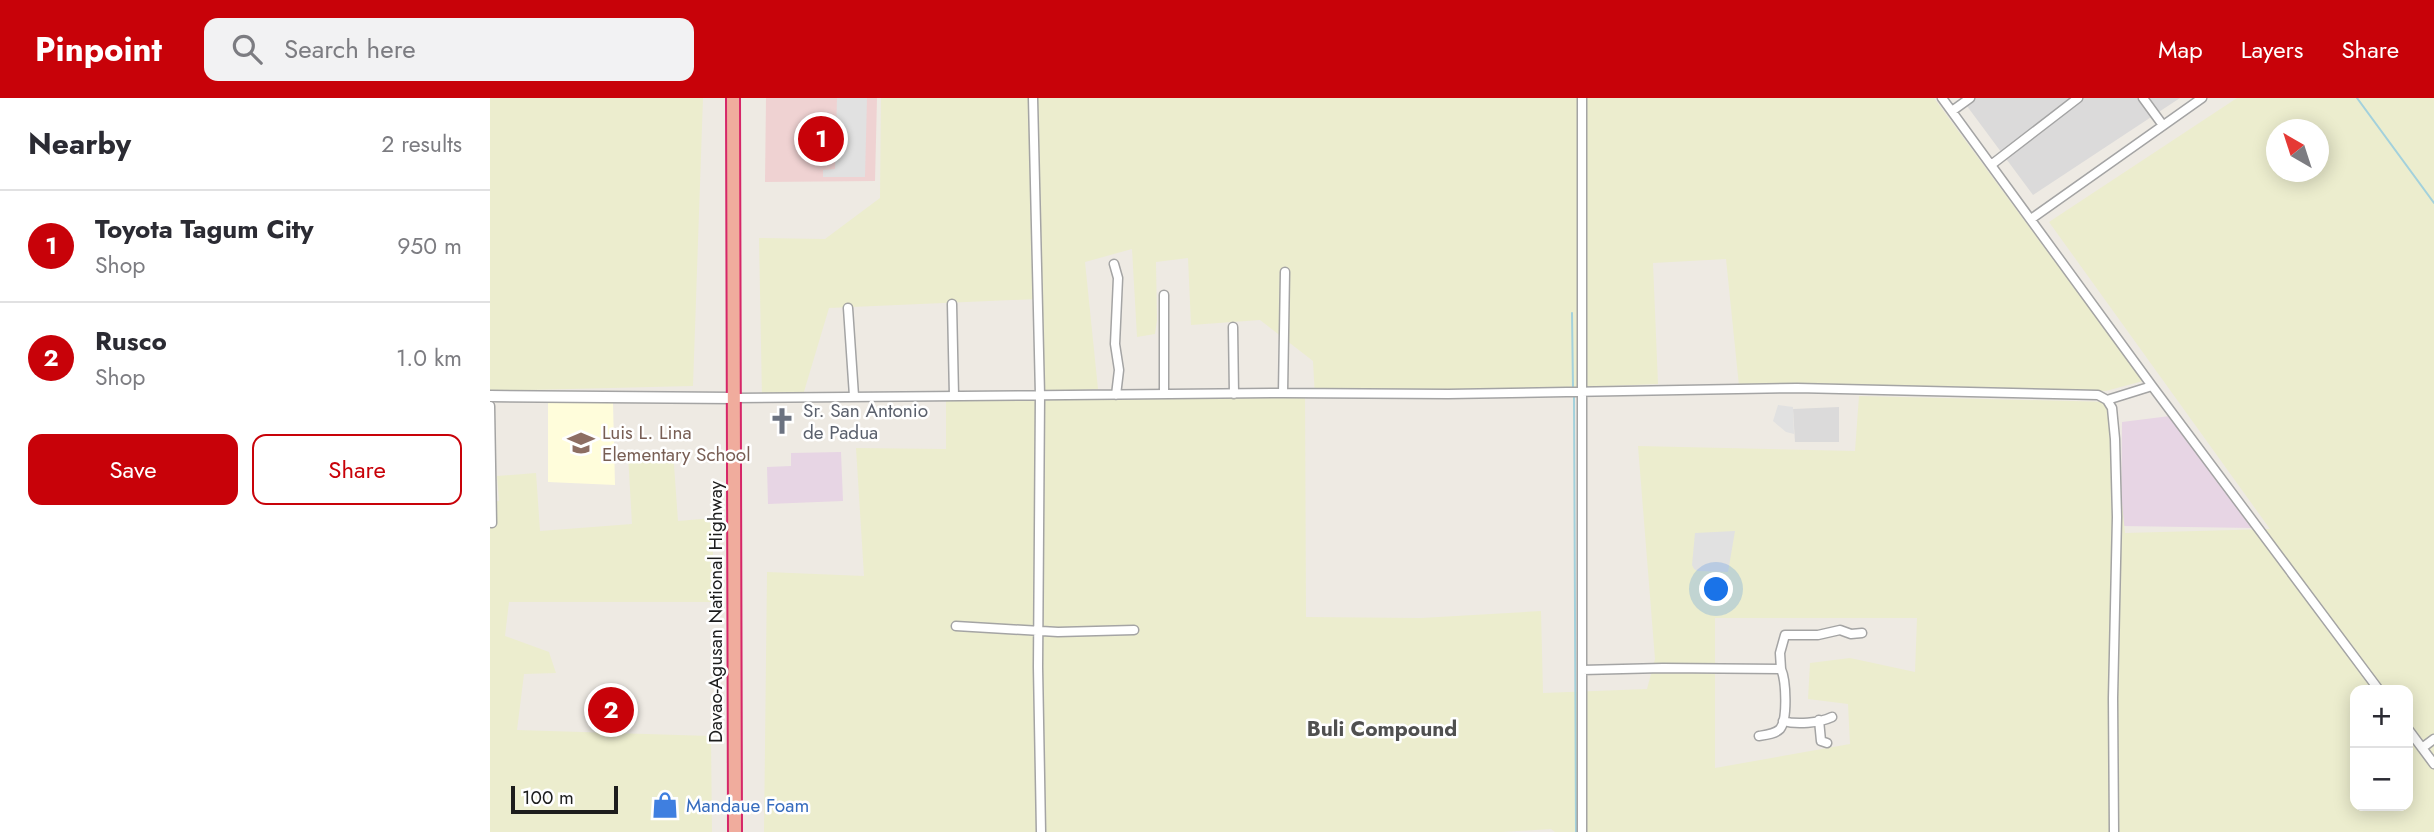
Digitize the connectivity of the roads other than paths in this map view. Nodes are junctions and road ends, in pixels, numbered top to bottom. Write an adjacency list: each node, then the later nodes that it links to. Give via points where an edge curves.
1 (733, 98): 29 (highway, Davao-Agusan National Highway)
2 (1033, 98): 28 (street)
3 (1582, 98): 21 (street)
4 (1942, 98): 9 (street)
5 (1970, 98): 9 (street)
6 (2078, 98): 11 (street)
7 (2143, 98): 10 (street)
8 (2202, 98): 10 (street)
9 (1952, 111): 11 (street)
10 (2162, 124): 12 (street)
11 (1991, 165): 12 (street)
12 (2031, 219): 19 (street)
13 (1114, 264): 24 (street, via 1118,278)
14 (1285, 272): 20 (street)
15 (1164, 295): 22 (street)
16 (952, 304): 27 (street)
17 (848, 308): 26 (street)
18 (1234, 327): 23 (street)
19 (2152, 386): 30 (street); 39 (street)
20 (1283, 393): 21 (street); 23 (street)
21 (1581, 393): 30 (street, via 1797,388 2098,395); 38 (street)
22 (1164, 394): 23 (street); 24 (street)
23 (1234, 394)
24 (1116, 395): 28 (street)
25 (490, 396): 29 (street)
26 (854, 396): 27 (street); 29 (street)
27 (954, 396): 28 (street)
28 (1040, 396): 34 (street)
29 (734, 398): 49 (highway, Davao-Agusan National Highway)
30 (2107, 400): 52 (street, via 2115,439)
31 (490, 406): 32 (street)
32 (492, 523)
33 (956, 626): 34 (street)
34 (1039, 629): 35 (street); 50 (street)
35 (1134, 630)
36 (1862, 633): 37 (street, via 1840,629 1818,635 1784,635)
37 (1781, 669): 38 (street); 42 (street, via 1785,678)
38 (1581, 670): 51 (street)
39 (2375, 685)
40 (1832, 717): 41 (street)
41 (1819, 720): 42 (street); 46 (street, via 1821,741)
42 (1783, 721): 43 (street, via 1774,732)
43 (1759, 736)
44 (2413, 736): 47 (street)
45 (2434, 739): 47 (street)
46 (1827, 743)
47 (2422, 748): 48 (street)
48 (2434, 764)
49 (735, 832)
50 (1041, 832)
51 (1582, 832)
52 (2114, 832)

